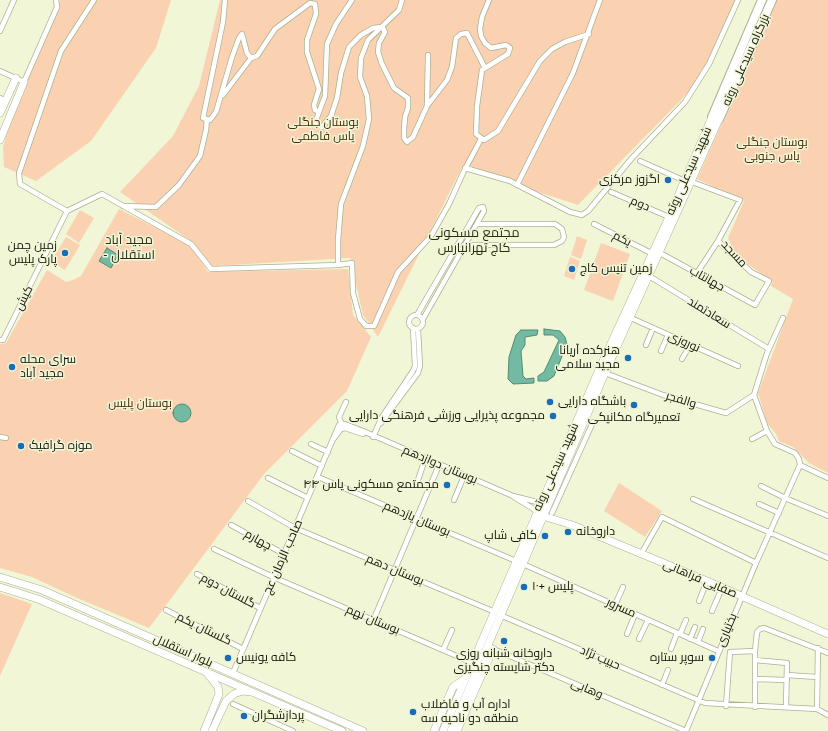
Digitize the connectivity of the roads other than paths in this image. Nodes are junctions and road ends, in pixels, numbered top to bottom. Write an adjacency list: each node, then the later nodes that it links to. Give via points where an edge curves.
1 (14, 0): 13 (street)
2 (56, 0): 20 (street, via 57,7)
3 (94, 0): 37 (street, via 61,51 19,173 20,184)
4 (225, 0): 28 (street, via 223,22 203,118)
5 (352, 0): 26 (street, via 336,24 327,44 325,96)
6 (402, 0): 12 (street, via 399,10)
7 (489, 0): 17 (street, via 482,17 481,36 491,48 506,45 510,48 508,54)
8 (600, 0): 14 (street)
9 (738, 0): 34 (street, via 709,64 685,102 632,158 588,211 582,215 570,212)
10 (762, 0): 27 (highway, بزرگراه سیدعلی روته)
11 (772, 0): 27 (highway, بزرگراه سیدعلی روته)
12 (382, 27): 24 (street, via 385,32 379,43 378,52 382,64 394,88 408,98 404,129 404,138 407,142 413,137); 26 (street, via 373,28 361,35 349,47 331,116 322,127 316,125); 46 (street, via 368,40 361,58 360,77 367,96 369,119 363,146 342,204)
13 (0, 31)
14 (589, 34): 29 (street, via 552,49 540,61 498,131 489,138); 34 (street)
15 (428, 55): 24 (street)
16 (251, 58): 22 (street); 22 (street, via 242,34 232,57); 26 (street, via 257,56 275,29 310,3 315,4 316,14 307,40 307,52 319,88 314,105 315,110)
17 (485, 68): 24 (street, via 467,33 461,34 456,38 452,67 447,80); 29 (street, via 482,70 476,134)
18 (0, 71): 19 (street)
19 (16, 78): 20 (street); 25 (main road)
20 (24, 82): 30 (main road)
21 (0, 98): 23 (street)
22 (221, 98): 28 (street, via 216,112 210,120)
23 (0, 104)
24 (427, 106)
25 (0, 112)
26 (319, 112)
27 (716, 118): 33 (main road, شهید سیدعلی روته)
28 (207, 119): 36 (street, via 200,156 179,185 156,207)
29 (482, 139): 32 (street)
30 (0, 140)
31 (640, 161): 33 (street)
32 (465, 168): 34 (street); 46 (street, via 431,236 398,272 374,326 366,326 360,319 353,293 352,263)
33 (688, 181): 38 (main road, شهید سیدعلی روته); 41 (street, مسجد, via 740,200); 45 (main road, شهید سیدعلی روته)
34 (517, 185)
35 (611, 192): 38 (street, دوم)
36 (122, 206): 37 (street, via 102,194); 46 (street, via 191,244 211,269)
37 (67, 211): 58 (street, کیش)
38 (669, 217): 44 (main road, شهید سیدعلی روته)
39 (477, 224): 42 (street, via 484,211 483,206 479,208); 43 (street); 43 (street, via 555,224 562,229 564,237 554,245)
40 (594, 224): 44 (street, یکم)
41 (718, 241): 47 (street); 49 (street, مسجد, via 751,272 769,281)
42 (459, 242): 43 (street); 50 (street)
43 (465, 246): 53 (street)
44 (651, 253): 96 (main road, شهید سیدعلی روته)
45 (660, 253): 47 (street, جهانتاب); 48 (main road, شهید سیدعلی روته)
46 (338, 265)
47 (697, 273): 49 (street, جهانتاب)
48 (649, 276): 51 (main road, شهید سیدعلی روته); 61 (street, سعادتمند)
49 (755, 305)
50 (417, 315): 53 (street); 54 (street, via 410,320)
51 (631, 318): 55 (street, نوروزی); 65 (main road, شهید سیدعلی روته)
52 (783, 318): 61 (street)
53 (423, 319): 56 (street, via 422,326)
54 (412, 328): 56 (street); 70 (street, via 415,366 413,372)
55 (653, 328): 57 (street, نوروزی); 59 (street)
56 (418, 329): 70 (street, via 418,373)
57 (668, 335): 60 (street, نوروزی); 62 (street)
58 (0, 340)
59 (646, 345)
60 (690, 345): 63 (street); 64 (street, نوروزی)
61 (769, 349): 66 (street)
62 (661, 351)
63 (682, 359)
64 (738, 366)
65 (605, 373): 66 (street, والفجر, via 663,395 726,413); 98 (main road, شهید سیدعلی روته)
66 (754, 395): 71 (street)
67 (346, 402): 69 (street, via 340,417)
68 (592, 422): 98 (street)
69 (342, 425): 72 (street, بوستان دوازدهم); 76 (street, via 339,425)
70 (378, 426): 72 (street)
71 (767, 431): 75 (street); 82 (street, via 775,444 795,453)
72 (370, 435): 76 (street, بوستان دوازدهم, via 345,428 341,429); 80 (street, بوستان دوازدهم)
73 (0, 437): 74 (street)
74 (6, 438)
75 (752, 439)
76 (332, 441): 79 (street, صاحب الزمان عج)
77 (311, 444): 79 (street)
78 (292, 451): 83 (street)
79 (328, 452): 83 (street, صاحب الزمان عج)
80 (426, 459): 81 (street, بوستان دوازدهم); 88 (street)
81 (439, 465): 84 (street, بوستان دوازدهم); 101 (street)
82 (800, 465): 87 (street); 92 (street, بختیاری)
83 (322, 466): 85 (street, صاحب الزمان عج)
84 (464, 476): 90 (street, بوستان دوازدهم); 94 (street)
85 (318, 477): 91 (street, صاحب الزمان عج); 101 (street, بوستان یازدهم)
86 (268, 478): 91 (street)
87 (828, 478)
88 (418, 480)
89 (761, 486): 92 (street)
90 (512, 496): 96 (street, بوستان دوازدهم); 98 (street, بوستان دوازدهم)
91 (308, 498): 103 (street, صاحب الزمان عج)
92 (784, 498): 99 (street, بختیاری); 100 (street)
93 (693, 499): 104 (street)
94 (454, 500)
95 (248, 501): 103 (street, بوستان دهم)
96 (541, 503): 98 (main road, شهید سیدعلی روته)
97 (759, 504): 99 (street)
98 (544, 512): 107 (main road, صفایی فراهانی); 109 (main road, شهید سیدعلی روته)
99 (779, 513): 104 (street, بختیاری)
100 (828, 516)
101 (417, 519): 109 (street, بوستان یازدهم); 111 (street)
102 (231, 525): 106 (street, چهارم)
103 (296, 528): 106 (street, صاحب الزمان عج); 111 (street, بوستان دهم)
104 (770, 533): 108 (street); 110 (street, بختیاری)
105 (214, 549): 114 (street, بوستان نهم)
106 (284, 554): 114 (street, صاحب الزمان عج)
107 (641, 554): 110 (street, via 662,517); 115 (main road, صفایی فراهانی)
108 (828, 558)
109 (520, 563): 121 (street, مسرور); 125 (main road, شهید سیدعلی روته)
110 (756, 563): 119 (street, بختیاری)
111 (395, 570): 125 (street, بوستان دهم); 129 (street)
112 (196, 574): 122 (street, گلستان دوم)
113 (0, 577): 151 (main road, بلوار استقلال, via 42,590)
114 (273, 577): 122 (street, صاحب الزمان عج); 129 (street, بوستان نهم)
115 (707, 581): 118 (main road, صفایی فراهانی); 120 (street)
116 (0, 587): 149 (main road, بلوار استقلال, via 38,599)
117 (623, 587): 121 (street)
118 (722, 588): 119 (main road, صفایی فراهانی); 124 (street)
119 (742, 597): 135 (main road, صفایی فراهانی); 144 (street, بختیاری)
120 (699, 601)
121 (616, 605): 126 (street, مسرور)
122 (260, 608): 141 (street, صاحب الزمان عج)
123 (166, 610): 141 (street, گلستان یکم)
124 (712, 611)
125 (497, 614): 139 (main road, شهید سیدعلی روته); 148 (main road, شهید سیدعلی روته); 156 (street, حبیب نژاد)
126 (636, 614): 127 (street, مسرور); 133 (street)
127 (648, 620): 134 (street, مسرور); 136 (street)
128 (686, 620): 134 (street)
129 (373, 621): 142 (street, بوستان نهم)
130 (695, 627): 137 (street)
131 (704, 629): 138 (street)
132 (452, 630): 142 (street)
133 (627, 634)
134 (679, 634): 137 (street, مسرور); 143 (street)
135 (828, 634)
136 (639, 639)
137 (690, 639): 138 (street, مسرور)
138 (698, 642): 144 (street, مسرور)
139 (490, 648): 148 (main road, شهید سیدعلی روته); 159 (main road); 180 (street, وهابی)
140 (818, 648): 145 (street, via 764,628 757,632); 146 (street); 152 (street)
141 (243, 649): 151 (street, صاحب الزمان عج)
142 (443, 650): 148 (street, بوستان نهم)
143 (671, 650)
144 (718, 651): 160 (street, بختیاری)
145 (755, 651): 147 (street); 162 (street, via 730,652)
146 (828, 652)
147 (755, 660): 153 (street, via 787,663); 154 (street)
148 (476, 664): 155 (main road, شهید سیدعلی روته)
149 (203, 669): 157 (main road, بلوار استقلال); 158 (main road, via 213,678)
150 (668, 670): 156 (street)
151 (233, 674): 166 (main road, بلوار استقلال)
152 (817, 677): 153 (street); 165 (street)
153 (787, 678): 154 (street); 164 (street)
154 (755, 679): 163 (street)
155 (468, 681): 159 (main road); 171 (main road, شهید سیدعلی روته); 177 (main road, via 453,687); 178 (main road, شهید سیدعلی روته)
156 (662, 685): 160 (street, حبیب نژاد)
157 (254, 693): 161 (main road, via 234,694); 169 (main road, بلوار استقلال)
158 (219, 694): 161 (main road, via 222,691 226,693); 172 (main road)
159 (472, 698): 179 (main road)
160 (699, 701): 162 (street, حبیب نژاد); 180 (street, بختیاری)
161 (229, 703): 173 (main road); 174 (street)
162 (726, 706): 163 (street, حبیب نژاد)
163 (755, 707): 164 (street, حبیب نژاد)
164 (786, 707): 165 (street, حبیب نژاد)
165 (817, 709): 167 (street)
166 (318, 711): 168 (main road, بلوار استقلال); 169 (main road, via 322,717)
167 (828, 715)
168 (334, 717): 170 (main road); 176 (main road, بلوار استقلال)
169 (315, 719): 170 (main road, بلوار استقلال)
170 (329, 728): 175 (main road, بلوار استقلال)
171 (444, 728): 177 (main road)
172 (204, 731)
173 (212, 731)
174 (293, 731)
175 (342, 731)
176 (364, 731)
177 (435, 731)
178 (451, 731)
179 (458, 731)
180 (686, 731)

